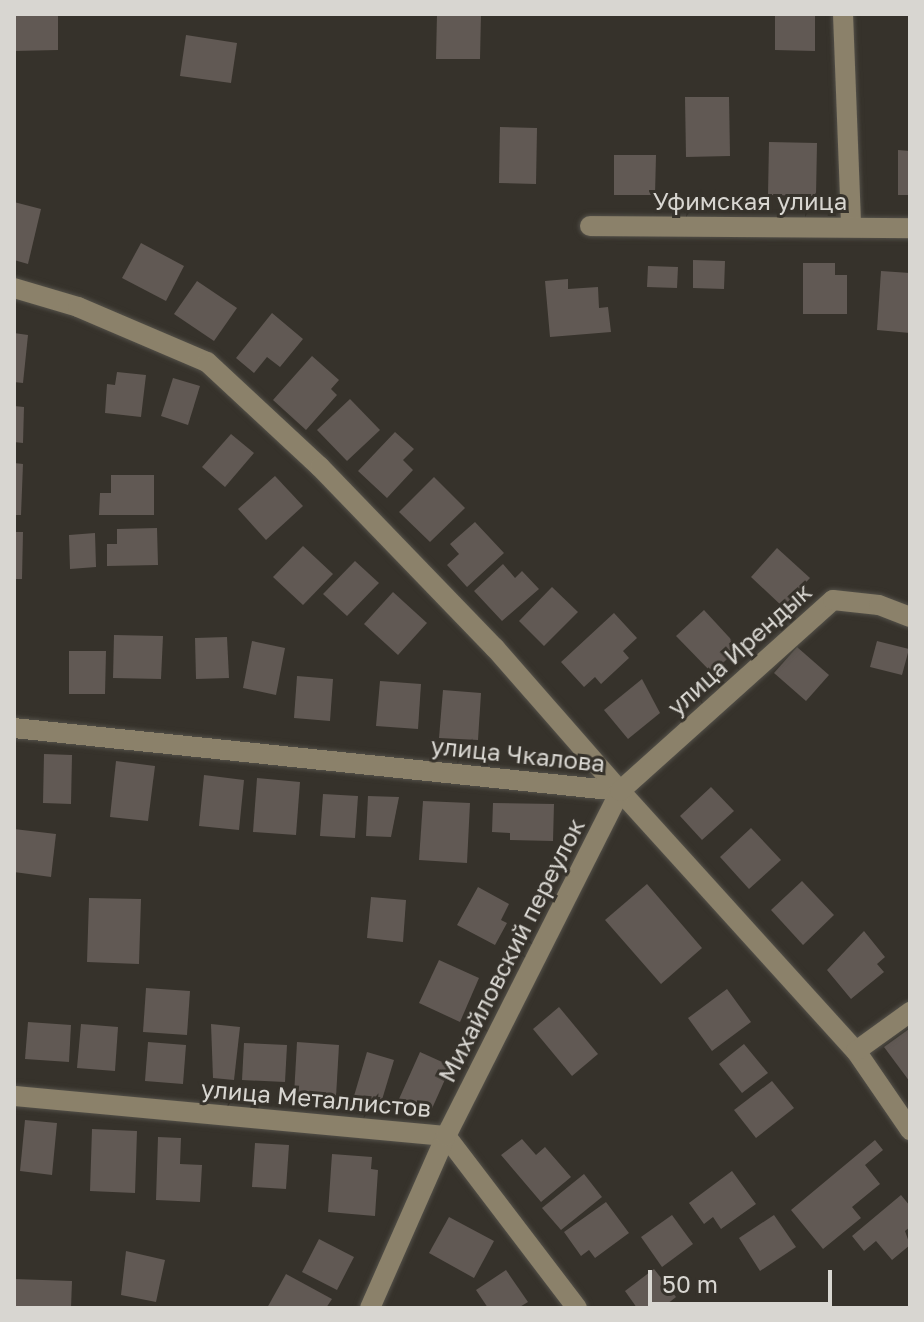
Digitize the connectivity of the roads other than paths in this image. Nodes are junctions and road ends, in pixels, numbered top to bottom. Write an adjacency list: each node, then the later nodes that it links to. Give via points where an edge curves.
1 (843, 14): 3 (street)
2 (590, 226): 3 (street, Уфимская улица)
3 (851, 227): 4 (street, Уфимская улица)
4 (910, 228)
5 (14, 288): 8 (street, via 78,307 207,362 320,467 495,648)
6 (910, 617): 8 (street, улица Ирендык, via 879,605 833,600)
7 (14, 728): 8 (street, улица Чкалова)
8 (620, 791): 10 (street, улица Чкалова); 13 (street, Михайловский переулок)
9 (910, 1012): 10 (street)
10 (856, 1051): 12 (street, улица Чкалова)
11 (14, 1096): 13 (street, улица Металлистов)
12 (910, 1130)
13 (446, 1136): 14 (street, Михайловский переулок); 15 (street, улица Металлистов)
14 (370, 1308)
15 (577, 1308)

